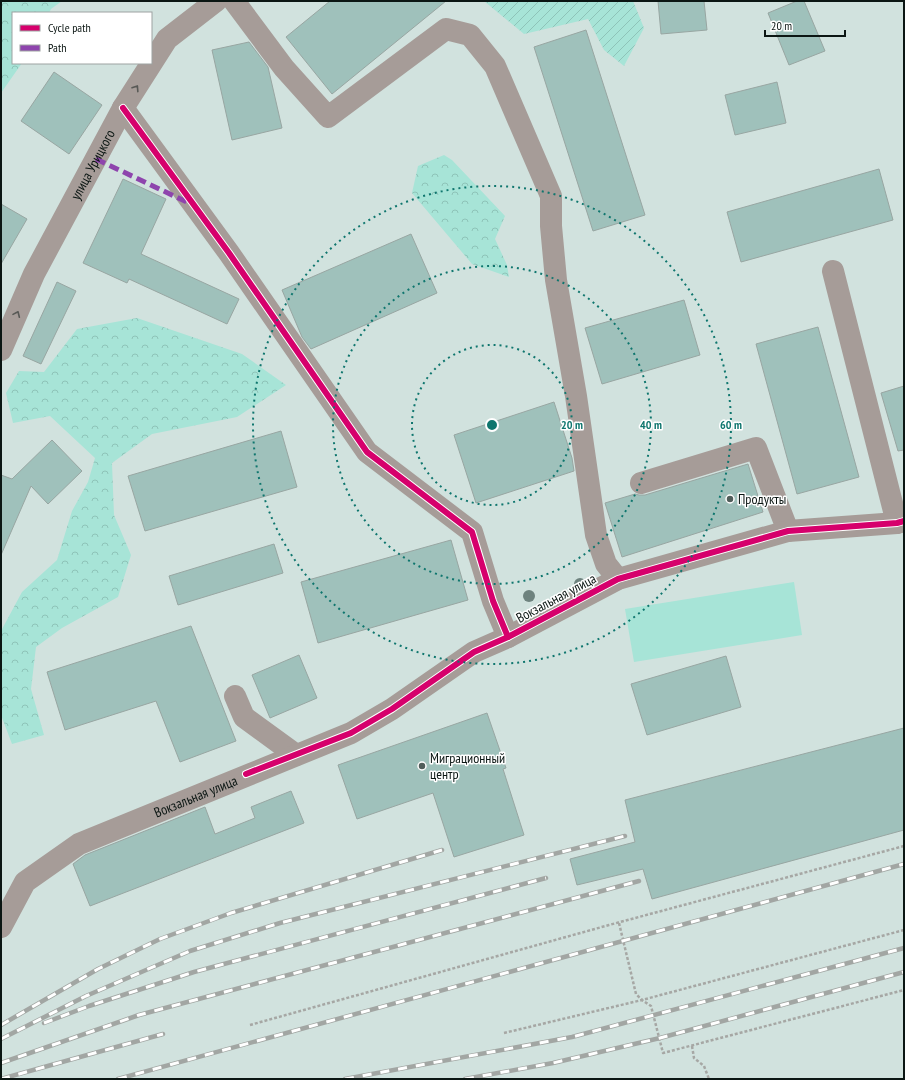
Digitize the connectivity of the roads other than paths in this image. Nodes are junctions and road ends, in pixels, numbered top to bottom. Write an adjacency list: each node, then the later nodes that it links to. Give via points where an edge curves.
1 (216, 1): 3 (street, улица Урицкого, one-way to 1, via 167,39)
2 (234, 1): 11 (street, via 284,68 328,117 446,29 470,35 495,66 551,196 556,280 596,536 606,564)
3 (152, 63)
4 (151, 64): 5 (street, улица Урицкого, one-way to 4)
5 (123, 108): 7 (street, улица Урицкого, one-way to 5, via 34,274); 12 (street, via 229,253 367,452 472,532 493,601)
6 (832, 271): 9 (street)
7 (1, 350)
8 (641, 483): 10 (street, via 756,448)
9 (900, 522): 10 (street, Вокзальная улица)
10 (788, 531): 11 (street, Вокзальная улица)
11 (618, 579): 12 (street, Вокзальная улица)
12 (508, 637): 14 (street, Вокзальная улица, via 474,652 392,709 351,733)
13 (235, 696): 14 (street, via 244,717)
14 (296, 755): 15 (street, Вокзальная улица, via 79,844 26,882)
15 (1, 927)

